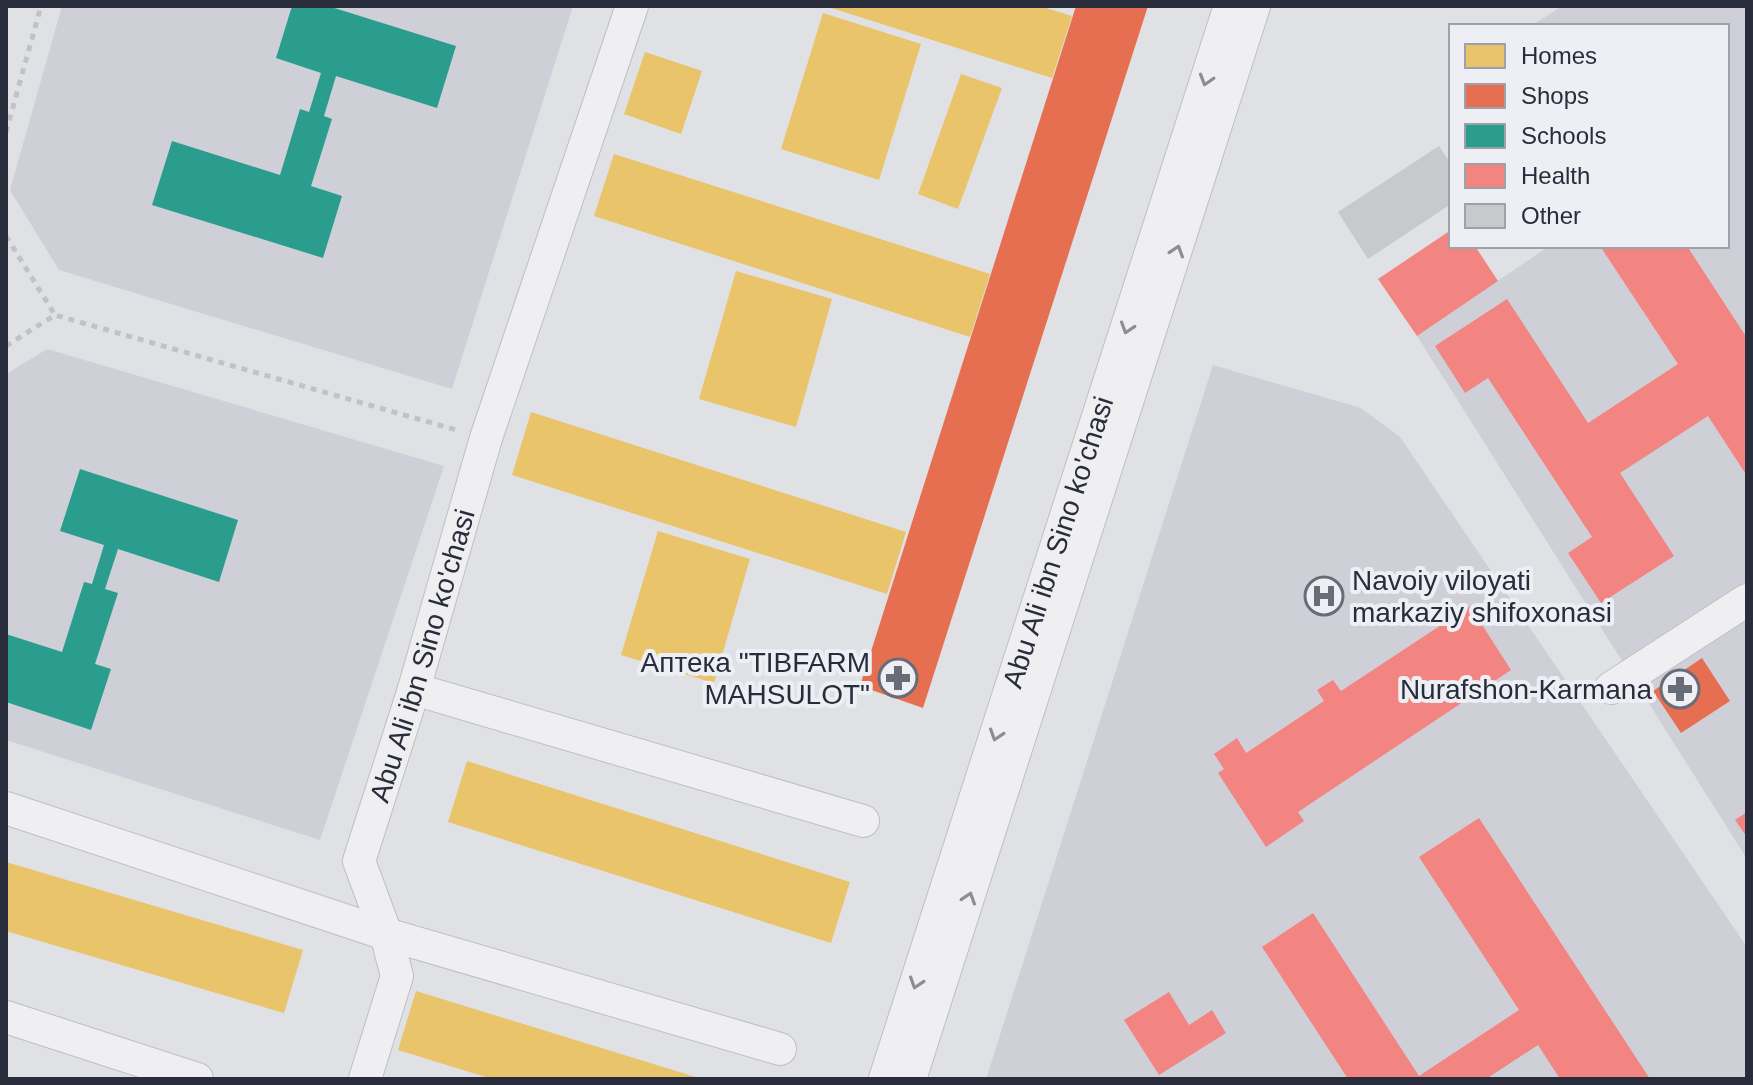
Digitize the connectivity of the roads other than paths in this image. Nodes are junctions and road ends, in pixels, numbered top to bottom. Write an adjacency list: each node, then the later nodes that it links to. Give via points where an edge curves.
1 (632, 6): 6 (street, Abu Ali ibn Sino ko'chasi, via 486,438)
2 (1230, 6): 14 (street, Abu Ali ibn Sino ko'chasi, one-way to 14)
3 (1254, 6): 15 (street, Abu Ali ibn Sino ko'chasi, one-way to 3)
4 (1747, 600): 5 (street)
5 (1611, 688)
6 (414, 689): 8 (street); 9 (street, Abu Ali ibn Sino ko'chasi, via 359,861)
7 (6, 808): 9 (street)
8 (863, 821)
9 (386, 934): 11 (street); 13 (street, Abu Ali ibn Sino ko'chasi, via 397,976)
10 (6, 1017): 12 (street)
11 (780, 1049)
12 (197, 1079)
13 (365, 1079)
14 (885, 1079)
15 (910, 1079)

